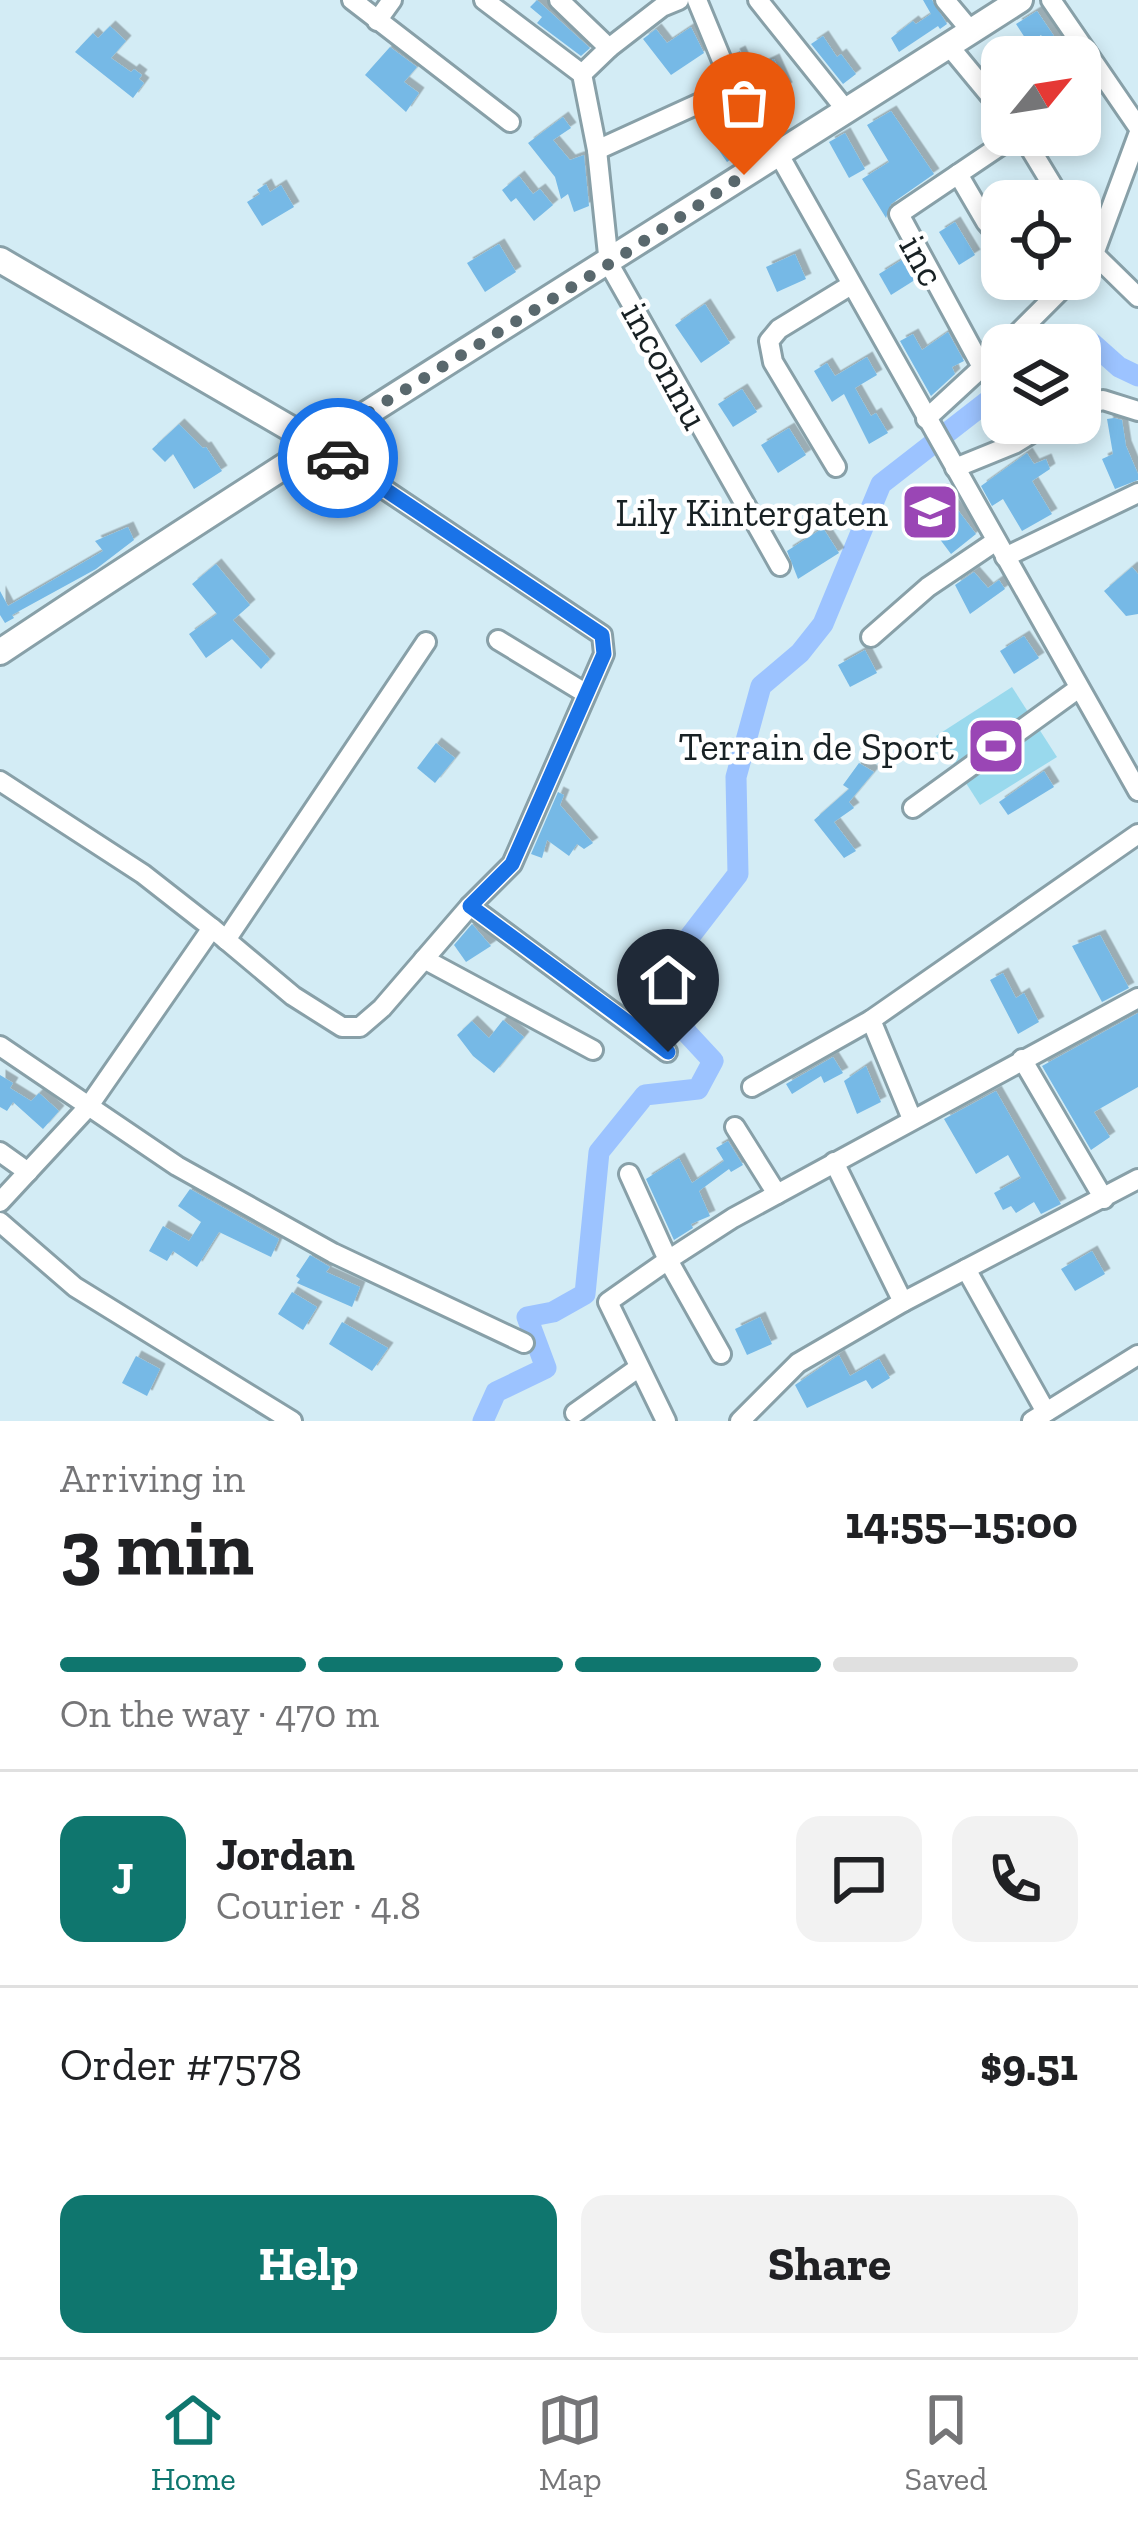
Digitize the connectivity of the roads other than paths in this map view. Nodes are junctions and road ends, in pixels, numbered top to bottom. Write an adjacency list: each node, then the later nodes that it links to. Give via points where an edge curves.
1 (352, 0): 11 (street)
2 (392, 0): 11 (street)
3 (484, 0): 15 (street)
4 (559, 0): 14 (street)
5 (697, 0): 17 (street)
6 (758, 0): 18 (street)
7 (945, 0): 12 (street)
8 (1020, 0): 12 (main road)
9 (1051, 0): 20 (street)
10 (665, 2): 14 (street)
11 (377, 21): 19 (street)
12 (971, 31): 13 (main road)
13 (949, 46): 16 (street); 18 (main road)
14 (609, 48): 15 (street)
15 (582, 74): 21 (street, inconnu)
16 (981, 85)
17 (733, 88): 21 (street); 22 (street, via 746,119)
18 (846, 110): 22 (main road)
19 (510, 122)
20 (1138, 131): 26 (street)
21 (597, 150): 29 (street, inconnu)
22 (778, 153): 29 (main road); 30 (street)
23 (986, 156): 24 (street, inc)
24 (958, 174): 25 (street); 34 (street, inc, via 898,214)
25 (981, 213)
26 (1101, 234)
27 (0, 260): 39 (main road)
28 (1101, 261): 31 (street)
29 (609, 264): 39 (main road); 45 (street, inconnu)
30 (851, 285): 38 (street); 42 (street, via 770,341 773,362)
31 (1138, 297)
32 (1053, 300): 33 (street)
33 (1028, 324)
34 (981, 365)
35 (981, 368): 38 (street)
36 (1101, 401): 37 (street)
37 (1138, 410)
38 (930, 425): 41 (street)
39 (317, 444): 49 (main road); 51 (street, via 602,635 604,654)
40 (1014, 444): 41 (street)
41 (951, 463): 44 (street)
42 (836, 467)
43 (1138, 493): 44 (street)
44 (1001, 549): 46 (street, via 928,587); 50 (street)
45 (780, 566)
46 (872, 637)
47 (499, 640): 51 (street)
48 (426, 642): 57 (street)
49 (0, 652)
50 (1079, 688): 53 (street); 54 (street)
51 (585, 693): 56 (street, via 512,864)
52 (0, 782): 57 (street)
53 (1138, 791)
54 (914, 808)
55 (1138, 834): 60 (street)
56 (470, 906): 58 (street); 63 (street)
57 (219, 934): 58 (street, via 342,1027 360,1027); 66 (street)
58 (424, 959): 62 (street)
59 (1138, 998): 64 (street)
60 (871, 1020): 65 (street); 67 (street)
61 (0, 1046): 66 (street)
62 (593, 1050)
63 (668, 1052)
64 (1022, 1059): 67 (street); 75 (street)
65 (752, 1087)
66 (88, 1107): 71 (street); 81 (street, via 333,1253)
67 (912, 1119): 70 (street)
68 (735, 1127): 74 (street)
69 (0, 1152): 71 (street)
70 (834, 1162): 74 (street); 80 (street)
71 (28, 1172): 76 (street)
72 (629, 1174): 78 (street)
73 (1138, 1179): 75 (street)
74 (776, 1194): 78 (street)
75 (1104, 1199): 79 (street)
76 (0, 1202)
77 (0, 1222): 87 (street, via 75,1287)
78 (668, 1260): 82 (street); 84 (street, via 608,1302)
79 (966, 1269): 80 (street); 86 (street)
80 (903, 1302): 89 (street, via 798,1363)
81 (524, 1342)
82 (721, 1354)
83 (1138, 1355): 86 (street)
84 (638, 1368): 85 (street); 88 (street)
85 (574, 1413)
86 (1039, 1417)
87 (292, 1421)
88 (666, 1421)
89 (740, 1421)

